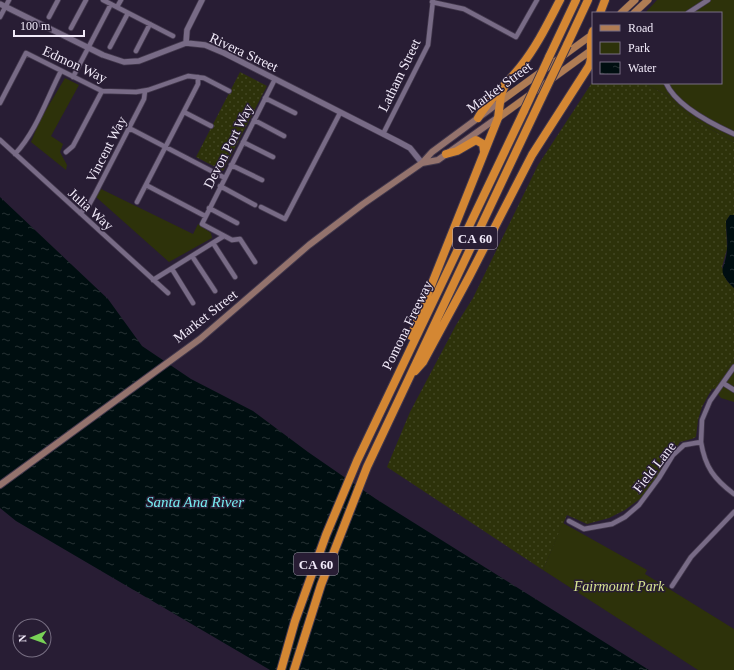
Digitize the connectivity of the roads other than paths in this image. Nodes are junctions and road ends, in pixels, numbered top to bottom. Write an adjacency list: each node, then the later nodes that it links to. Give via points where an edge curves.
1 (9, 0): 18 (street)
2 (58, 0): 27 (street)
3 (86, 0): 29 (street)
4 (103, 0): 17 (street)
5 (121, 0): 19 (street)
6 (202, 0): 32 (street, via 187,30)
7 (537, 0): 15 (street, via 516,36 464,9)
8 (560, 0): 42 (highway, via 534,48)
9 (576, 0): 92 (highway, Pomona Freeway / CA 60, bridge)
10 (588, 0): 93 (highway, Pomona Freeway / CA 60, bridge)
11 (605, 0): 20 (highway); 21 (highway)
12 (635, 0): 22 (main road)
13 (648, 0): 23 (main road)
14 (708, 0): 16 (street)
15 (432, 1): 57 (street, Latham Street, via 428,45)
16 (700, 2): 24 (street)
17 (111, 4): 19 (street); 34 (street)
18 (3, 6): 26 (street); 34 (street, Rivera Street)
19 (118, 7): 25 (street)
20 (600, 12)
21 (606, 12)
22 (622, 12)
23 (635, 12)
24 (689, 12)
25 (128, 13): 28 (street); 33 (street)
26 (0, 17)
27 (49, 17)
28 (150, 24): 31 (street); 36 (street)
29 (71, 28)
30 (592, 34): 35 (highway); 47 (main road, Market Street)
31 (173, 36)
32 (186, 43): 34 (street, Rivera Street, via 139,61 124,62); 40 (street, Rivera Street, via 205,45)
33 (110, 47)
34 (88, 48): 38 (street)
35 (592, 50): 53 (main road, Market Street); 93 (highway, via 589,66 532,155 427,356)
36 (136, 51)
37 (61, 71): 38 (street, Edmon Way); 48 (street, Edmon Way, via 26,53); 65 (street, via 23,146)
38 (73, 77): 43 (street, Edmon Way)
39 (198, 77): 44 (street, Edmon Way, via 179,78); 45 (street, Edmon Way); 49 (street, via 198,84)
40 (275, 79): 46 (street, Devon Port Way); 51 (street, Rivera Street)
41 (666, 84): 58 (street, via 681,102 697,114)
42 (505, 85): 47 (highway); 52 (highway, via 484,107)
43 (102, 91): 44 (street, Edmon Way); 63 (street, via 73,146)
44 (144, 91): 56 (street, Vincent Way, via 144,99)
45 (229, 91)
46 (266, 98): 50 (street); 54 (street, Devon Port Way)
47 (501, 101): 52 (main road, Market Street); 53 (highway)
48 (0, 103)
49 (184, 112): 55 (street); 62 (street)
50 (295, 113)
51 (340, 113): 57 (street, Rivera Street); 76 (street, via 285,219)
52 (478, 118): 68 (main road, Market Street, via 432,152)
53 (498, 118): 64 (highway); 66 (main road, Market Street)
54 (254, 120): 59 (street); 61 (street, Devon Port Way)
55 (211, 126)
56 (129, 128): 62 (street); 78 (street, Vincent Way, via 89,205)
57 (383, 134): 68 (street, Rivera Street, via 410,148)
58 (734, 134)
59 (284, 136)
60 (0, 140): 65 (street, Julia Way)
61 (243, 142): 67 (street); 69 (street, Devon Port Way)
62 (166, 147): 70 (street); 72 (street)
63 (66, 152)
64 (484, 152): 66 (highway, via 483,144 476,140); 92 (highway)
65 (15, 154): 78 (street, Julia Way)
66 (446, 154): 68 (main road, Market Street, via 438,160)
67 (273, 157)
68 (422, 163): 97 (main road, Market Street, via 309,245 217,325)
69 (232, 165): 70 (street, Devon Port Way); 71 (street)
70 (225, 178): 73 (street, Devon Port Way)
71 (262, 180)
72 (146, 185): 74 (street); 79 (street)
73 (220, 186): 75 (street); 77 (street, Devon Port Way)
74 (137, 202)
75 (255, 205)
76 (261, 207)
77 (209, 208): 79 (street, Devon Port Way); 80 (street)
78 (80, 213): 87 (street, Julia Way)
79 (205, 216): 81 (street, Devon Port Way, via 202,224)
80 (238, 223)
81 (224, 236): 82 (street); 84 (street, via 232,240 240,239)
82 (213, 243): 83 (street); 86 (street)
83 (192, 256): 85 (street); 88 (street)
84 (255, 262)
85 (172, 269): 87 (street); 90 (street)
86 (235, 277)
87 (153, 280): 89 (street, Julia Way)
88 (215, 291)
89 (168, 293)
90 (193, 303)
91 (734, 367): 94 (street)
92 (400, 369): 102 (highway, Pomona Freeway / CA 60, via 326,535 295,621)
93 (409, 378): 103 (highway, Pomona Freeway / CA 60, via 367,467 321,585)
94 (723, 383): 95 (street); 96 (street, via 710,401 702,420)
95 (734, 390)
96 (701, 442): 98 (street, via 704,459 714,476); 100 (street, Field Lane, via 684,445 639,505 625,517 612,524 584,528)
97 (0, 485)
98 (734, 494)
99 (734, 512): 101 (street, via 691,557)
100 (569, 521)
101 (672, 586)
102 (281, 670)
103 (294, 670)

